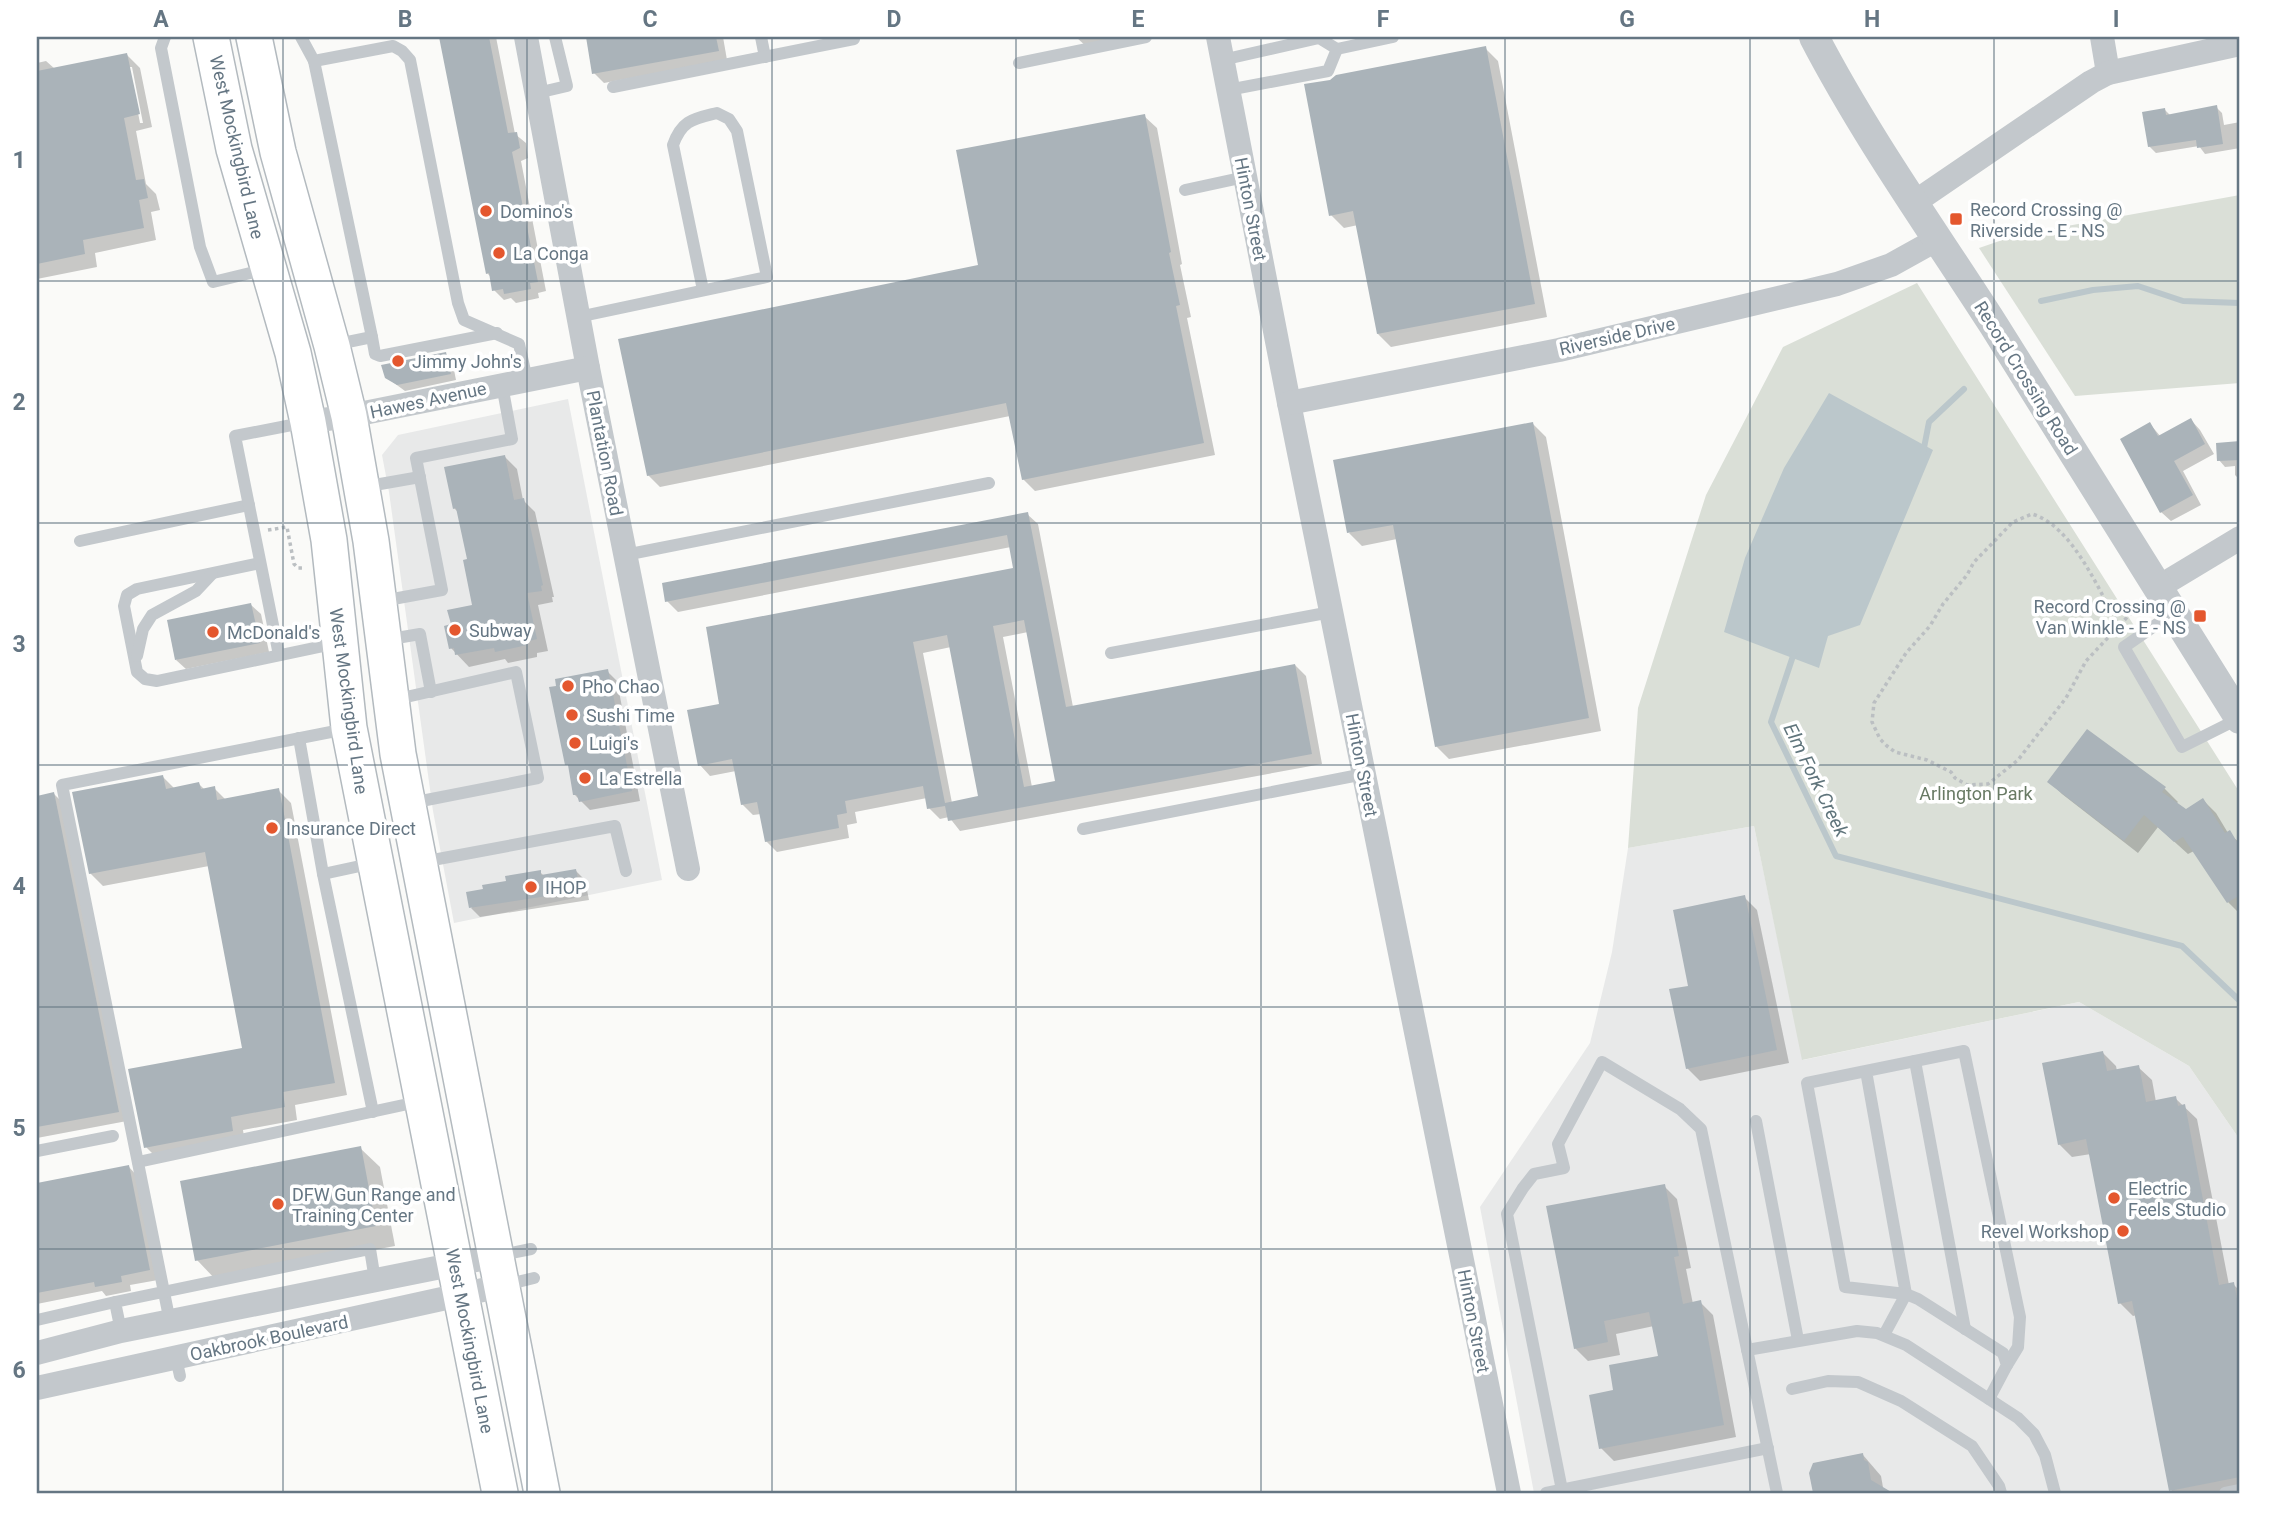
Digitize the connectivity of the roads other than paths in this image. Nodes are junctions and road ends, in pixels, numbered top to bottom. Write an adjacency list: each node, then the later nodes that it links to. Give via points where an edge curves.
1 (165, 37): 27 (lane, via 161,48 195,225 213,282)
2 (211, 37): 27 (main road, West Mockingbird Lane, via 234,149)
3 (254, 37): 32 (main road, via 278,152)
4 (301, 37): 17 (lane)
5 (526, 37): 22 (street, Plantation Road)
6 (555, 37): 22 (lane, via 567,86)
7 (761, 37): 16 (lane)
8 (1146, 37): 18 (lane)
9 (1393, 37): 15 (lane)
10 (1814, 37): 25 (street, Record Crossing Road)
11 (2102, 37): 19 (street)
12 (855, 39): 16 (lane)
13 (2240, 44): 19 (street)
14 (1220, 48): 15 (lane, via 1319,38); 21 (street, Hinton Street)
15 (1337, 49): 21 (lane, via 1328,71)
16 (765, 57): 20 (lane)
17 (314, 61): 30 (lane, via 393,47 410,60 458,303 464,320); 31 (lane)
18 (1018, 62)
19 (2108, 72): 25 (street)
20 (613, 87)
21 (1228, 90): 23 (street, Hinton Street)
22 (537, 93): 29 (street, Plantation Road)
23 (1245, 177): 24 (lane); 36 (street, Hinton Street)
24 (1185, 190)
25 (1913, 204): 26 (street, Record Crossing Road)
26 (1936, 240): 36 (street, Riverside Drive, via 1891,265 1836,284 1559,350); 48 (street, Record Crossing Road)
27 (267, 269): 38 (main road, West Mockingbird Lane)
28 (703, 290): 28 (lane, via 767,277 737,131 729,119 717,113 691,119 678,130 673,145); 29 (lane)
29 (578, 317): 33 (street, Plantation Road)
30 (497, 333): 31 (lane, via 380,355 375,354); 34 (lane, via 519,344)
31 (372, 337): 32 (lane)
32 (332, 346): 37 (main road)
33 (588, 368): 34 (street, Hawes Avenue); 45 (street, Plantation Road)
34 (527, 380): 35 (street, Hawes Avenue)
35 (502, 385): 37 (street, Hawes Avenue); 39 (lane, via 512,439 416,458)
36 (1289, 403): 50 (street, Hinton Street)
37 (349, 416): 38 (street, Hawes Avenue); 41 (main road)
38 (308, 422): 42 (lane, via 235,436); 53 (main road, West Mockingbird Lane, via 329,540)
39 (419, 477): 41 (lane); 49 (lane, via 442,590)
40 (989, 483): 45 (lane)
41 (362, 487): 49 (main road)
42 (249, 505): 44 (lane); 46 (lane)
43 (2240, 538): 48 (street)
44 (80, 541)
45 (625, 555): 69 (street, Plantation Road)
46 (261, 563): 47 (lane); 55 (lane)
47 (212, 573): 56 (lane, via 196,590 152,615 143,629); 56 (lane, via 136,589 127,595 124,606)
48 (2157, 588): 51 (street, Record Crossing Road)
49 (378, 602): 52 (main road)
50 (1331, 612): 54 (lane); 62 (street, Hinton Street)
51 (2173, 613): 59 (street, Record Crossing Road); 59 (lane, via 2124,647 2182,747)
52 (382, 640): 57 (lane, via 420,634); 58 (main road)
53 (339, 643): 55 (lane); 60 (main road, West Mockingbird Lane)
54 (1111, 653)
55 (279, 655): 56 (lane, via 157,681 145,679)
56 (136, 664)
57 (430, 692): 58 (lane); 63 (lane, via 516,672 538,778)
58 (389, 701): 63 (main road)
59 (2240, 719)
60 (349, 728): 61 (lane); 66 (main road, West Mockingbird Lane)
61 (299, 738): 68 (lane); 77 (lane, via 62,785)
62 (1364, 774): 64 (lane); 103 (street, Hinton Street)
63 (407, 803): 65 (main road)
64 (1083, 830)
65 (417, 858): 66 (main road); 67 (lane, via 615,826); 79 (main road)
66 (374, 862): 68 (lane); 72 (main road, West Mockingbird Lane)
67 (626, 872)
68 (323, 874): 73 (lane)
69 (689, 874)
70 (1915, 1061): 71 (lane); 87 (lane); 93 (lane, via 1964,1051 2020,1317 2018,1347)
71 (1866, 1070): 83 (lane); 83 (lane, via 1807,1083 1845,1287)
72 (422, 1101): 73 (lane); 81 (main road, West Mockingbird Lane)
73 (373, 1112): 77 (lane)
74 (1756, 1121): 90 (lane)
75 (113, 1136): 76 (lane)
76 (37, 1151)
77 (138, 1162): 82 (lane)
78 (531, 1249): 79 (lane)
79 (510, 1274): 81 (street, Oakbrook Boulevard); 102 (main road)
80 (375, 1280): 81 (street, Oakbrook Boulevard); 82 (lane, via 370,1250); 86 (street, Oakbrook Boulevard)
81 (458, 1280): 94 (street, Oakbrook Boulevard); 101 (main road, West Mockingbird Lane)
82 (164, 1293): 84 (lane); 86 (lane)
83 (1906, 1294): 87 (lane); 89 (lane)
84 (116, 1302): 85 (lane); 88 (lane)
85 (37, 1320)
86 (170, 1322): 88 (street, Oakbrook Boulevard); 94 (street)
87 (1965, 1329): 93 (lane, via 2003,1353)
88 (121, 1331): 92 (street, Oakbrook Boulevard)
89 (1884, 1335): 90 (lane, via 1857,1331); 97 (lane)
90 (1798, 1340): 91 (lane)
91 (1747, 1350): 98 (lane); 99 (lane, via 1701,1129 1680,1108 1602,1062 1558,1144 1564,1168 1534,1174 1507,1214)
92 (37, 1353)
93 (2007, 1365): 97 (lane)
94 (178, 1367): 95 (street, Oakbrook Boulevard)
95 (37, 1388)
96 (1792, 1389): 106 (lane, via 1828,1381 1858,1382 1900,1401 1972,1446)
97 (1989, 1399): 107 (lane, via 2034,1434)
98 (1768, 1448): 99 (lane); 105 (lane)
99 (1562, 1490): 104 (lane)
100 (2240, 1490): 108 (lane)
101 (500, 1493)
102 (542, 1493)
103 (1509, 1493)
104 (1546, 1493)
105 (1777, 1493)
106 (2001, 1493)
107 (2055, 1493)
108 (2225, 1493)

